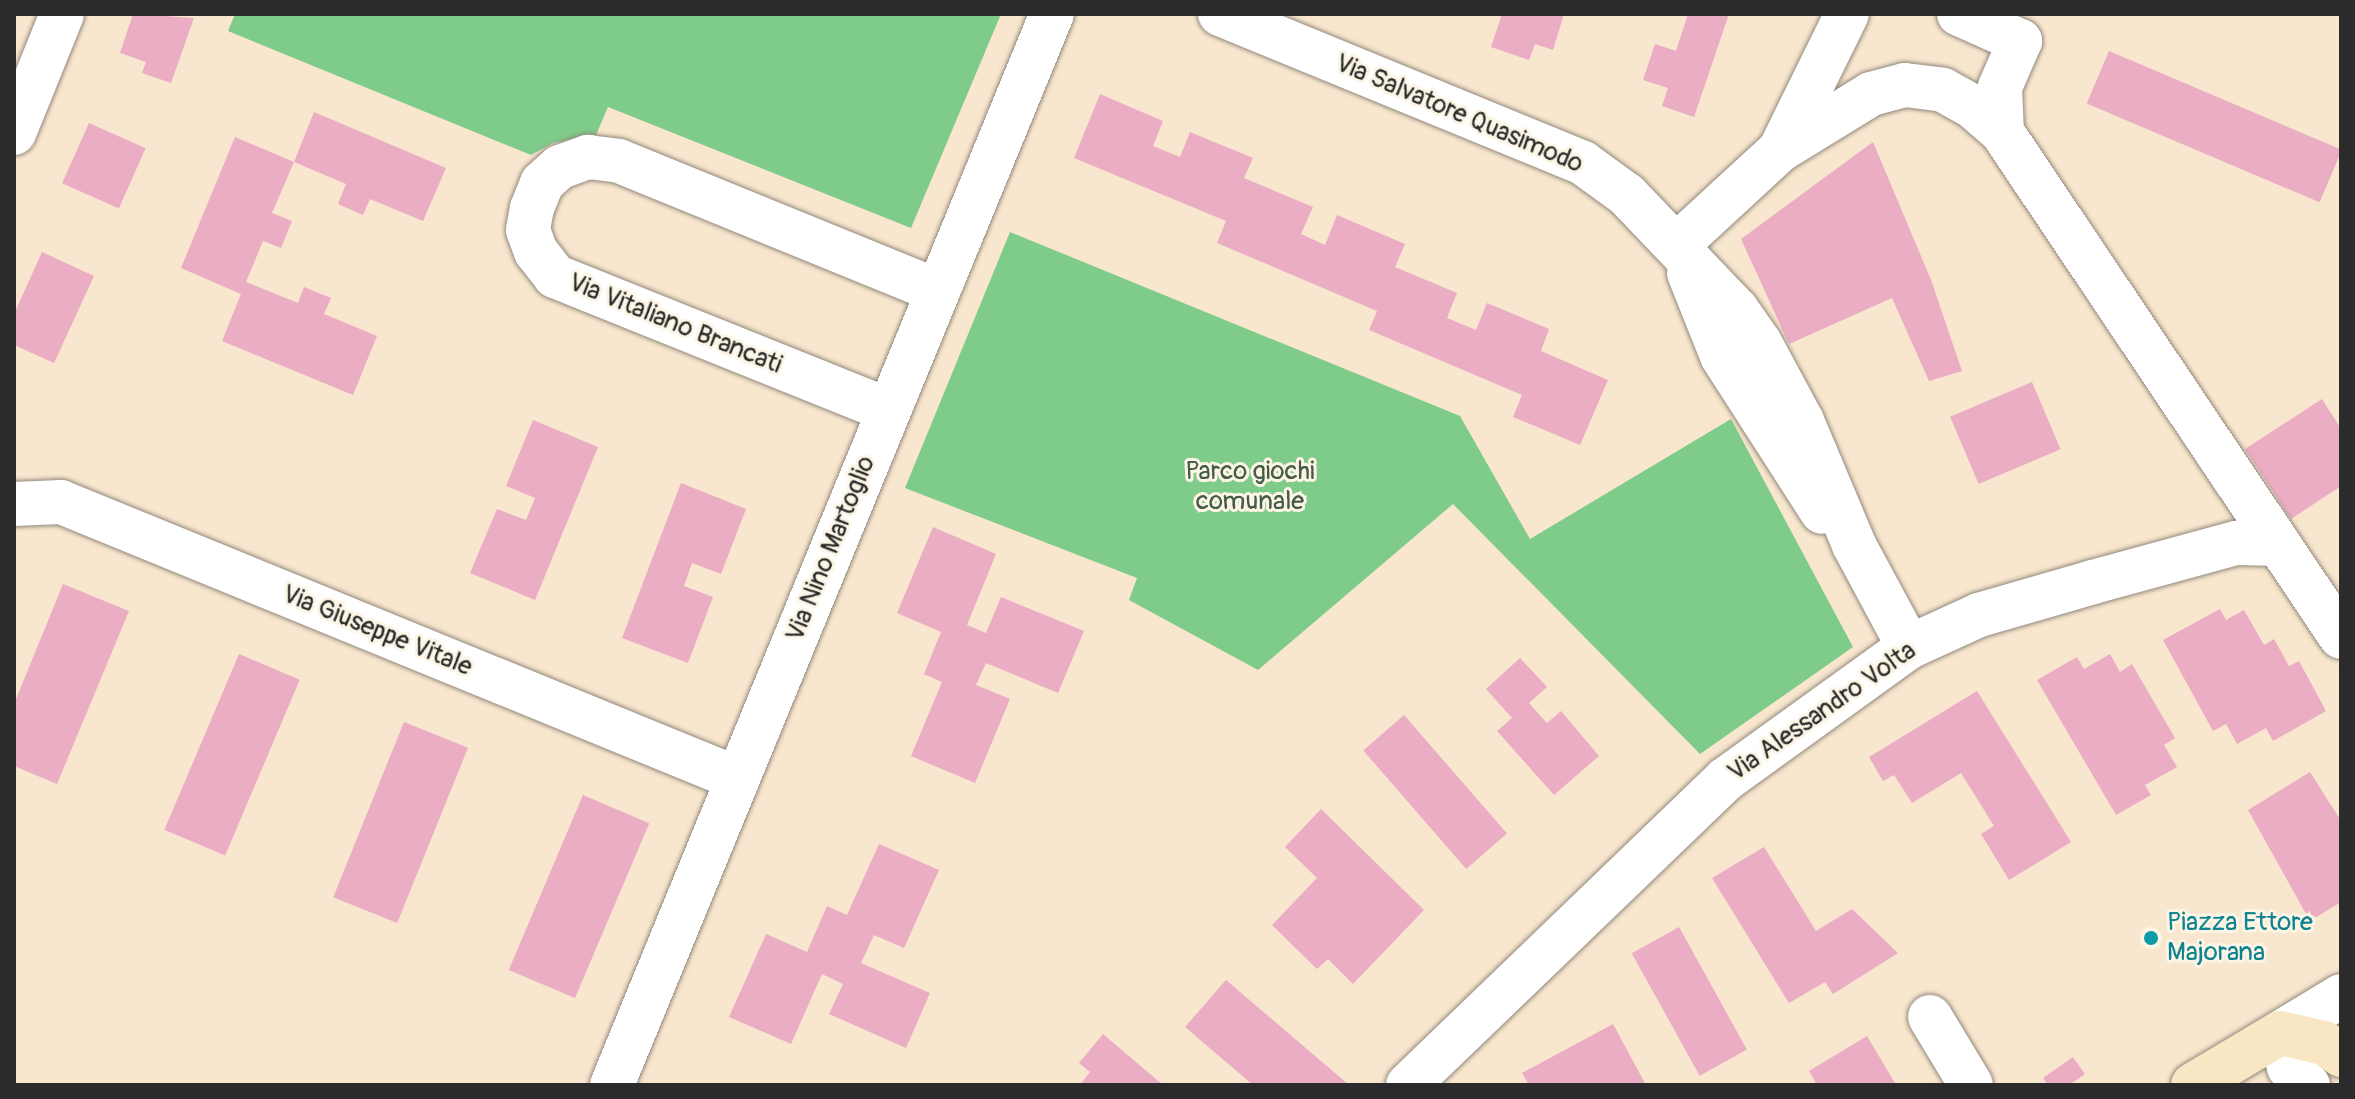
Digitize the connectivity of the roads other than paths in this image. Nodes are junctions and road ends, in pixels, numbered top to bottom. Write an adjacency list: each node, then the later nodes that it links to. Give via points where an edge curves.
1 (62, 14): 7 (street)
2 (1052, 14): 10 (street, Via Nino Martoglio)
3 (1220, 14): 9 (street, Via Salvatore Quasimodo, via 1583,163 1627,195)
4 (1847, 14): 8 (street)
5 (1959, 14): 6 (street, via 2020,41 2000,87)
6 (2002, 132): 8 (street, via 1943,90 1905,85 1871,94); 13 (street)
7 (14, 133)
8 (1780, 150): 9 (street)
9 (1677, 245): 15 (street, Via Salvatore Quasimodo, via 1760,343 1802,421 1854,545)
10 (937, 291): 11 (street, Via Nino Martoglio); 11 (street, Via Vitaliano Brancati, via 619,161 588,157 560,167 542,183 528,230 536,252 555,276)
11 (888, 410): 16 (street, Via Nino Martoglio)
12 (14, 504): 16 (street, Via Giuseppe Vitale, via 61,502)
13 (2278, 544): 14 (street); 15 (street, Via Alessandro Volta, via 2236,543 2121,574 1979,615)
14 (2341, 637)
15 (1909, 647): 22 (street, Via Alessandro Volta, via 1726,779)
16 (736, 778): 21 (street, Via Nino Martoglio)
17 (2341, 996): 19 (street)
18 (1930, 1017): 23 (street)
19 (2280, 1033): 20 (main road, via 2324,1043); 24 (main road); 25 (street, via 2289,1067)
20 (2341, 1055)
21 (612, 1085)
22 (1408, 1085)
23 (1971, 1085)
24 (2193, 1085)
25 (2308, 1085)

